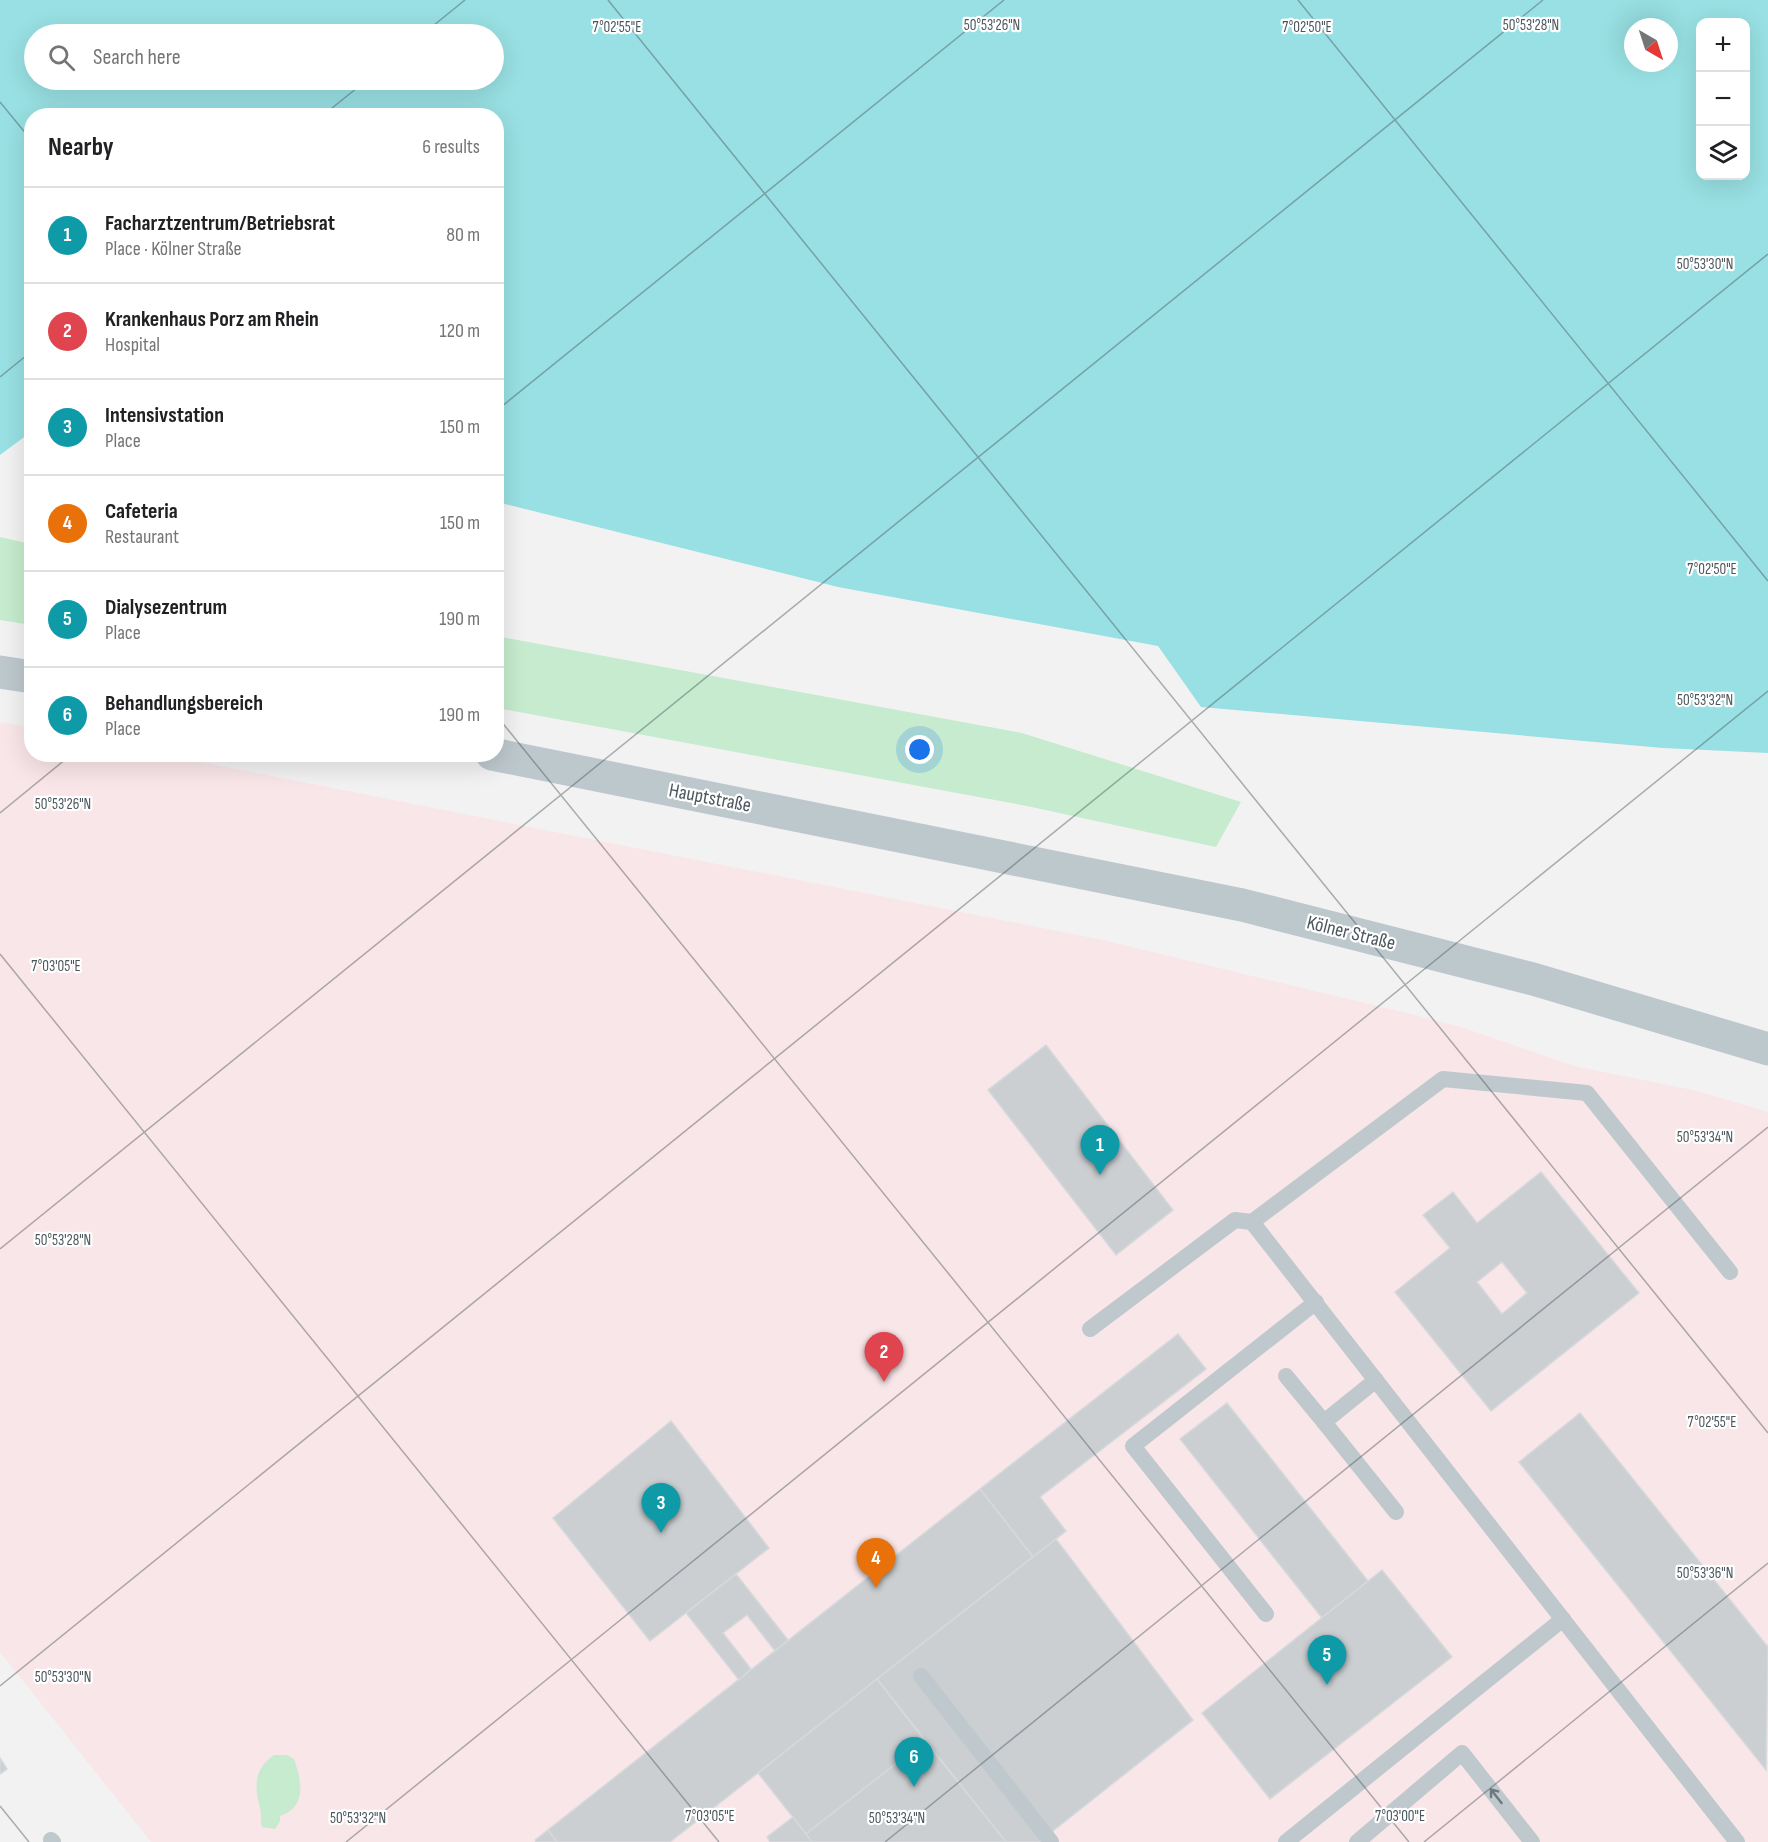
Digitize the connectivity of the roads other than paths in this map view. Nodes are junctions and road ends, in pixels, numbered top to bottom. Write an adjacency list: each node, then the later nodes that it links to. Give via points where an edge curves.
1 (0, 672): 2 (main road)
2 (24, 676)
3 (504, 756): 4 (main road, Hauptstraße)
4 (928, 842): 5 (main road, Kölner Straße, via 1242,905 1533,979)
5 (1768, 1049)
6 (1252, 1222): 7 (lane, via 1443,1079 1587,1093); 8 (lane); 9 (lane, via 1235,1220)
7 (1730, 1272)
8 (1316, 1302): 11 (lane); 14 (lane, via 1133,1446)
9 (1090, 1329)
10 (1286, 1376): 12 (lane)
11 (1376, 1380): 12 (lane); 15 (lane)
12 (1324, 1422): 13 (lane)
13 (1396, 1512)
14 (1266, 1614)
15 (1563, 1619): 18 (lane); 21 (lane)
16 (921, 1676): 17 (lane)
17 (1049, 1839)
18 (1286, 1842)
19 (1357, 1842): 20 (lane, one-way to 19, via 1462,1753)
20 (1532, 1842)
21 (1737, 1842)

